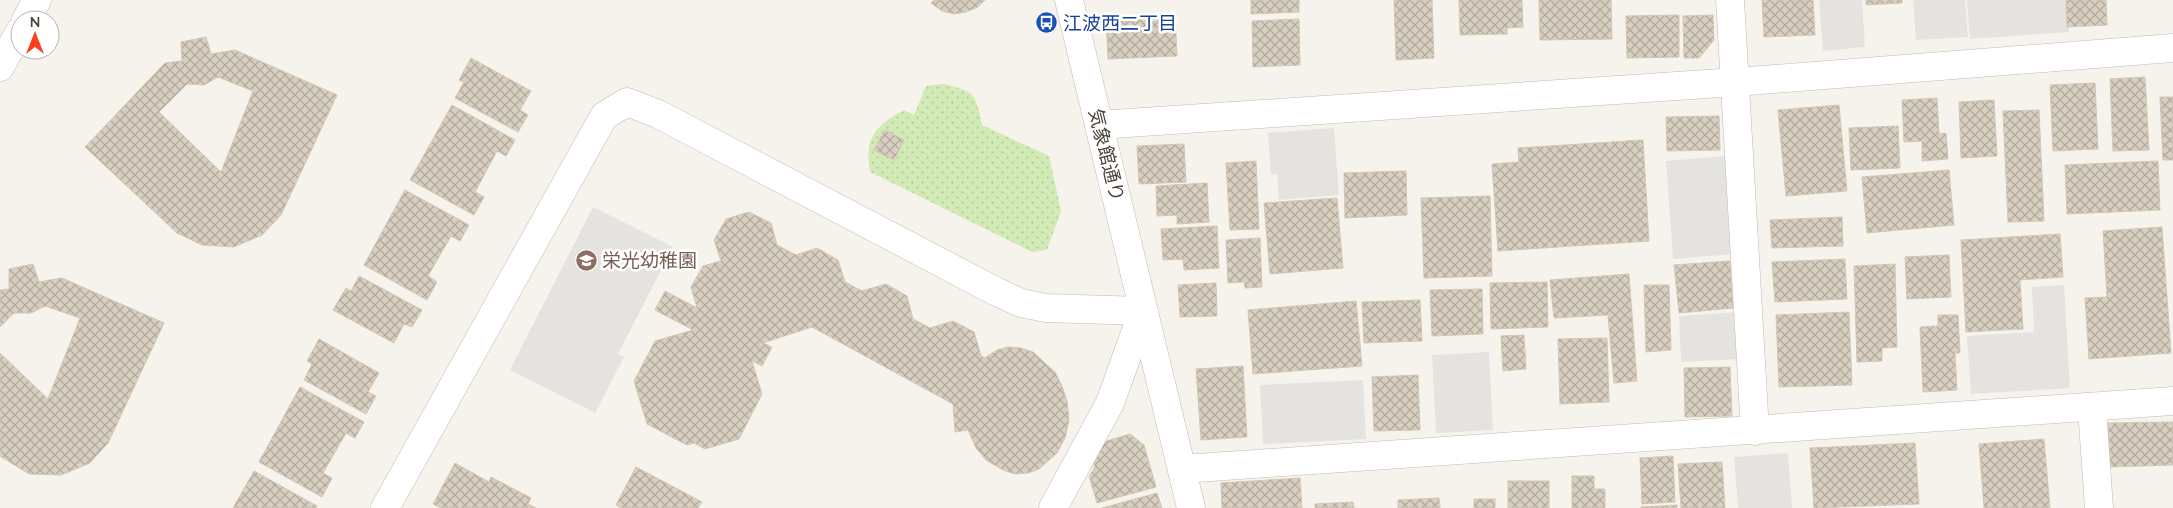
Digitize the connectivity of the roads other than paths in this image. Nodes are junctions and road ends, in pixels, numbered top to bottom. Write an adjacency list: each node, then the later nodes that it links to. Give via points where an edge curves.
1 (1069, 0): 7 (street, 気象館通り)
2 (1730, 0): 6 (street)
3 (2173, 48): 6 (street)
4 (10, 49): 5 (street)
5 (0, 67)
6 (1736, 82): 7 (street); 11 (street)
7 (1099, 125): 8 (street, 気象館通り)
8 (1143, 311): 12 (street, 気象館通り); 13 (street, via 1046,308 1021,302 658,114 627,102 604,116); 14 (street, via 1110,403)
9 (2173, 401): 10 (street)
10 (2092, 408): 11 (street); 16 (street)
11 (1755, 431): 12 (street)
12 (1182, 469): 15 (street, 気象館通り)
13 (385, 508)
14 (1053, 508)
15 (1191, 508)
16 (2099, 508)

